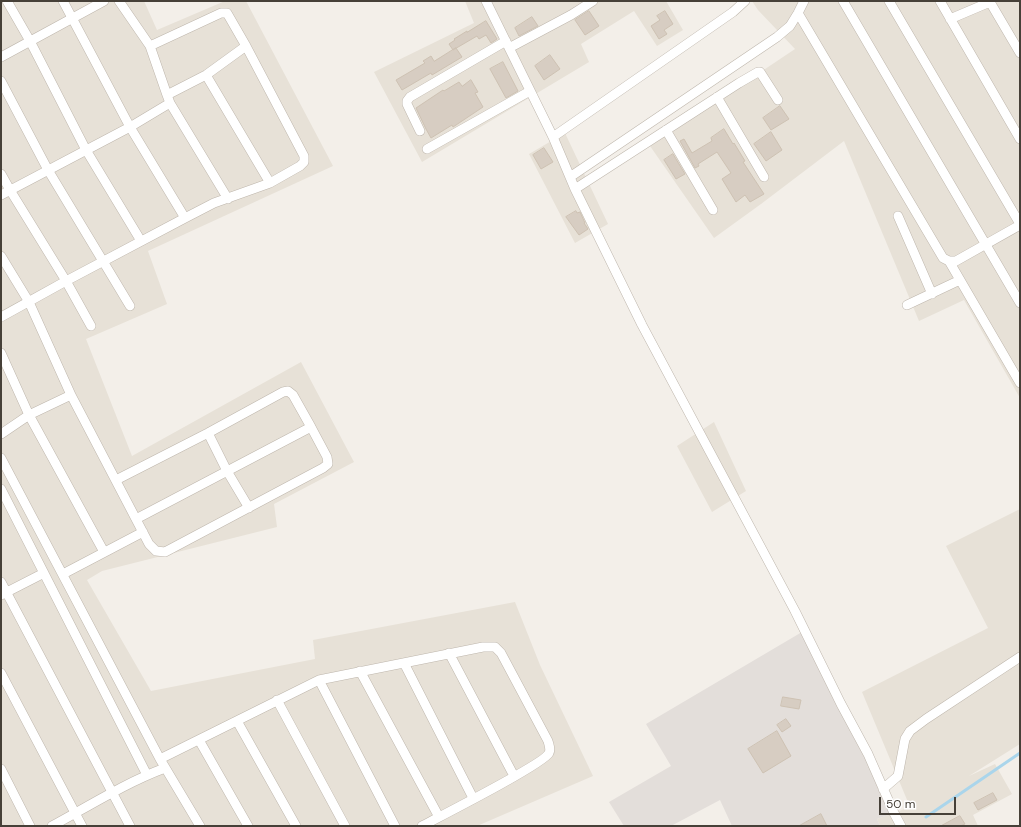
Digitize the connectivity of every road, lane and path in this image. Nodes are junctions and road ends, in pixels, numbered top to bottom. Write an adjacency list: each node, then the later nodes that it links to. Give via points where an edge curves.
1 (8, 1): 15 (street)
2 (63, 1): 13 (street)
3 (104, 1): 13 (street)
4 (119, 1): 17 (street)
5 (486, 1): 16 (street)
6 (593, 1): 16 (street, via 571,15)
7 (745, 1): 31 (street, via 733,12)
8 (804, 1): 12 (street)
9 (843, 1): 48 (street)
10 (889, 1): 46 (street)
11 (940, 1): 14 (street)
12 (798, 13): 36 (street, via 790,26 777,37); 50 (street, via 943,258)
13 (72, 18): 15 (street); 27 (street)
14 (950, 20): 19 (street, via 990,2); 30 (street)
15 (30, 42): 20 (street); 33 (street)
16 (507, 44): 23 (street); 29 (street, via 410,97 407,104)
17 (150, 46): 18 (street, via 221,13 227,13); 25 (street)
18 (246, 46): 21 (street); 38 (street, via 304,156 304,162 300,166)
19 (1020, 53)
20 (1, 57)
21 (206, 75): 25 (street); 38 (street)
22 (1, 82): 34 (street)
23 (530, 91): 31 (street); 32 (street)
24 (717, 97): 26 (street, via 760,72); 28 (street); 37 (street)
25 (168, 99): 27 (street); 42 (street)
26 (778, 100)
27 (130, 127): 33 (street); 45 (street)
28 (666, 130): 39 (street); 43 (street)
29 (420, 131)
30 (1019, 136)
31 (554, 137): 36 (street)
32 (427, 149)
33 (86, 150): 34 (street); 47 (street)
34 (48, 170): 40 (street); 51 (street)
35 (1, 174): 40 (street)
36 (570, 177): 39 (street)
37 (764, 177)
38 (270, 183): 42 (street)
39 (576, 189): 94 (street, via 642,325 795,611)
40 (10, 190): 41 (street); 53 (street)
41 (1, 195)
42 (228, 199): 45 (street)
43 (713, 210)
44 (898, 216): 54 (street)
45 (185, 218): 47 (street)
46 (1020, 224): 48 (street)
47 (141, 241): 51 (street)
48 (985, 244): 50 (street, via 956,261); 56 (street)
49 (1, 256): 55 (street)
50 (949, 261): 52 (street)
51 (103, 262): 53 (street); 58 (street)
52 (960, 280): 54 (street); 62 (street)
53 (66, 281): 55 (street); 60 (street)
54 (932, 294): 57 (street)
55 (29, 302): 59 (street); 63 (street)
56 (1020, 303)
57 (907, 305)
58 (130, 306)
59 (1, 317)
60 (91, 326)
61 (1, 353): 64 (street)
62 (1020, 383)
63 (71, 394): 64 (street); 70 (street)
64 (29, 415): 67 (street); 75 (street)
65 (311, 427): 66 (street, via 293,395 288,391); 69 (street); 72 (street, via 328,464)
66 (208, 433): 69 (street); 70 (street)
67 (1, 434)
68 (1, 458): 77 (street)
69 (228, 471): 72 (street); 73 (street)
70 (116, 480): 73 (street)
71 (1, 489): 76 (street)
72 (249, 508): 74 (street, via 165,552 156,551)
73 (136, 519): 74 (street)
74 (143, 532): 75 (street)
75 (104, 552): 77 (street)
76 (44, 573): 79 (street); 92 (street)
77 (63, 574): 89 (street)
78 (1, 582): 79 (street)
79 (4, 594): 95 (street)
80 (449, 653): 82 (street); 93 (street); 93 (street, via 484,646 495,647 548,741 549,754)
81 (1020, 657): 94 (street, via 910,731 905,739 898,776)
82 (404, 663): 83 (street); 96 (street)
83 (360, 671): 85 (street); 98 (street)
84 (1, 673): 97 (street)
85 (319, 680): 86 (street); 107 (street)
86 (277, 700): 87 (street); 106 (street)
87 (237, 721): 88 (street); 105 (street)
88 (199, 740): 89 (street); 104 (street)
89 (160, 759): 90 (street)
90 (165, 768): 92 (street); 103 (street)
91 (1, 769): 99 (street)
92 (148, 774): 95 (street)
93 (514, 776): 96 (street)
94 (883, 788): 109 (street)
95 (111, 792): 97 (street); 102 (street)
96 (473, 798): 98 (street)
97 (75, 814): 100 (street); 101 (street)
98 (439, 817): 108 (street)
99 (30, 826)
100 (52, 826)
101 (82, 826)
102 (130, 826)
103 (200, 826)
104 (248, 826)
105 (296, 826)
106 (345, 826)
107 (395, 826)
108 (422, 826)
109 (901, 826)

